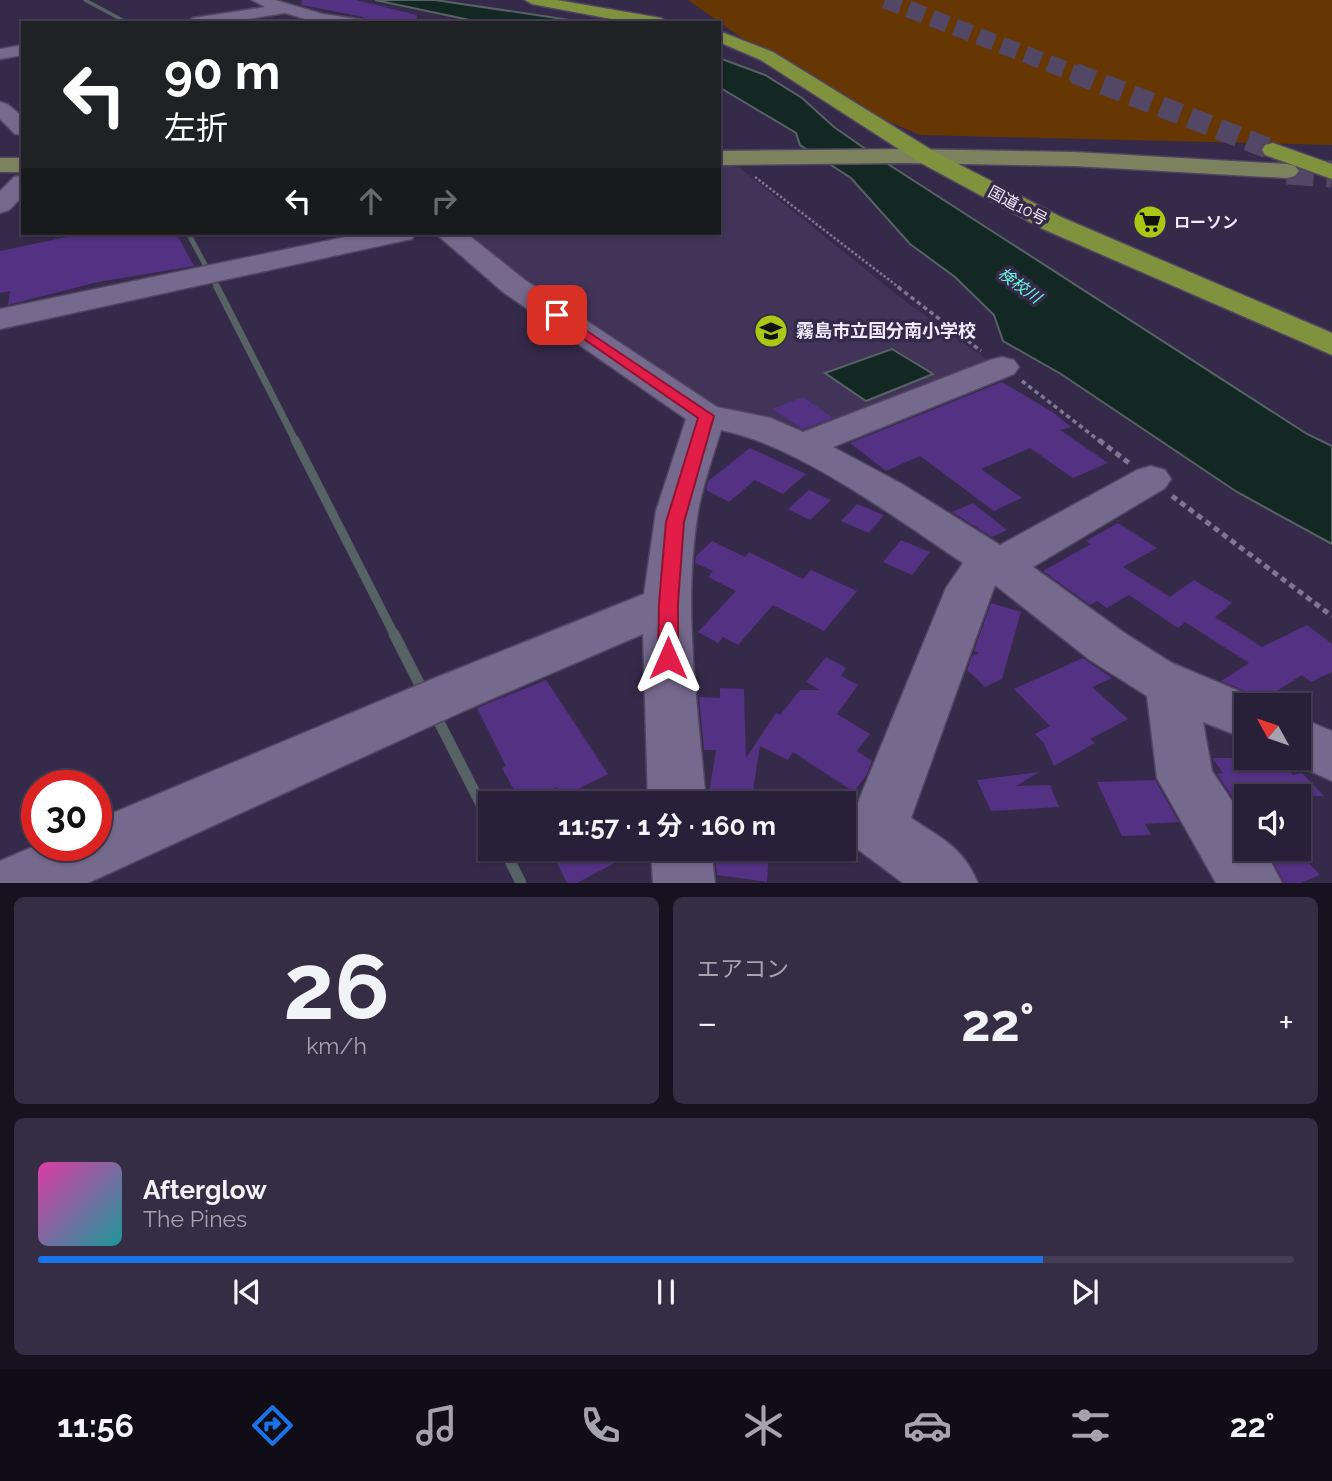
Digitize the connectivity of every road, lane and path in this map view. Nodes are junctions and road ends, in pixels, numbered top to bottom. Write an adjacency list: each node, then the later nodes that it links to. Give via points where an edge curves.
1 (259, 0): 3 (street)
2 (532, 0): 6 (highway)
3 (285, 8): 4 (street); 5 (street)
4 (205, 21)
5 (340, 21)
6 (650, 21)
7 (721, 37): 12 (highway, 国道10号, via 778,62)
8 (21, 50): 9 (street)
9 (0, 54)
10 (0, 108): 11 (street)
11 (21, 127)
12 (916, 157): 13 (main road); 17 (main road, via 1074,159); 26 (highway, 国道10号, via 1052,223)
13 (725, 158): 27 (path)
14 (0, 165): 15 (main road)
15 (21, 165)
16 (1332, 166): 18 (highway, via 1277,148)
17 (1287, 171)
18 (1332, 172)
19 (21, 184): 21 (street)
20 (21, 203): 21 (street)
21 (0, 206)
22 (381, 235): 24 (street)
23 (451, 235): 28 (street, via 514,286)
24 (319, 241): 25 (street)
25 (0, 319)
26 (1332, 345)
27 (1002, 366): 29 (street); 30 (path)
28 (706, 416): 29 (street, via 758,426); 32 (street, via 675,522)
29 (803, 446): 31 (street)
30 (1151, 479): 31 (street); 33 (path)
31 (994, 562): 34 (street, via 1108,647); 42 (street, via 969,588 877,829)
32 (668, 603): 38 (street, via 668,685); 40 (street)
33 (1332, 616)
34 (1171, 684): 35 (street); 43 (street, via 1185,778)
35 (1234, 712)
36 (1311, 746): 37 (street)
37 (1332, 757)
38 (676, 791)
39 (682, 861): 41 (street)
40 (19, 883)
41 (684, 883)
42 (947, 883)
43 (1251, 883)

